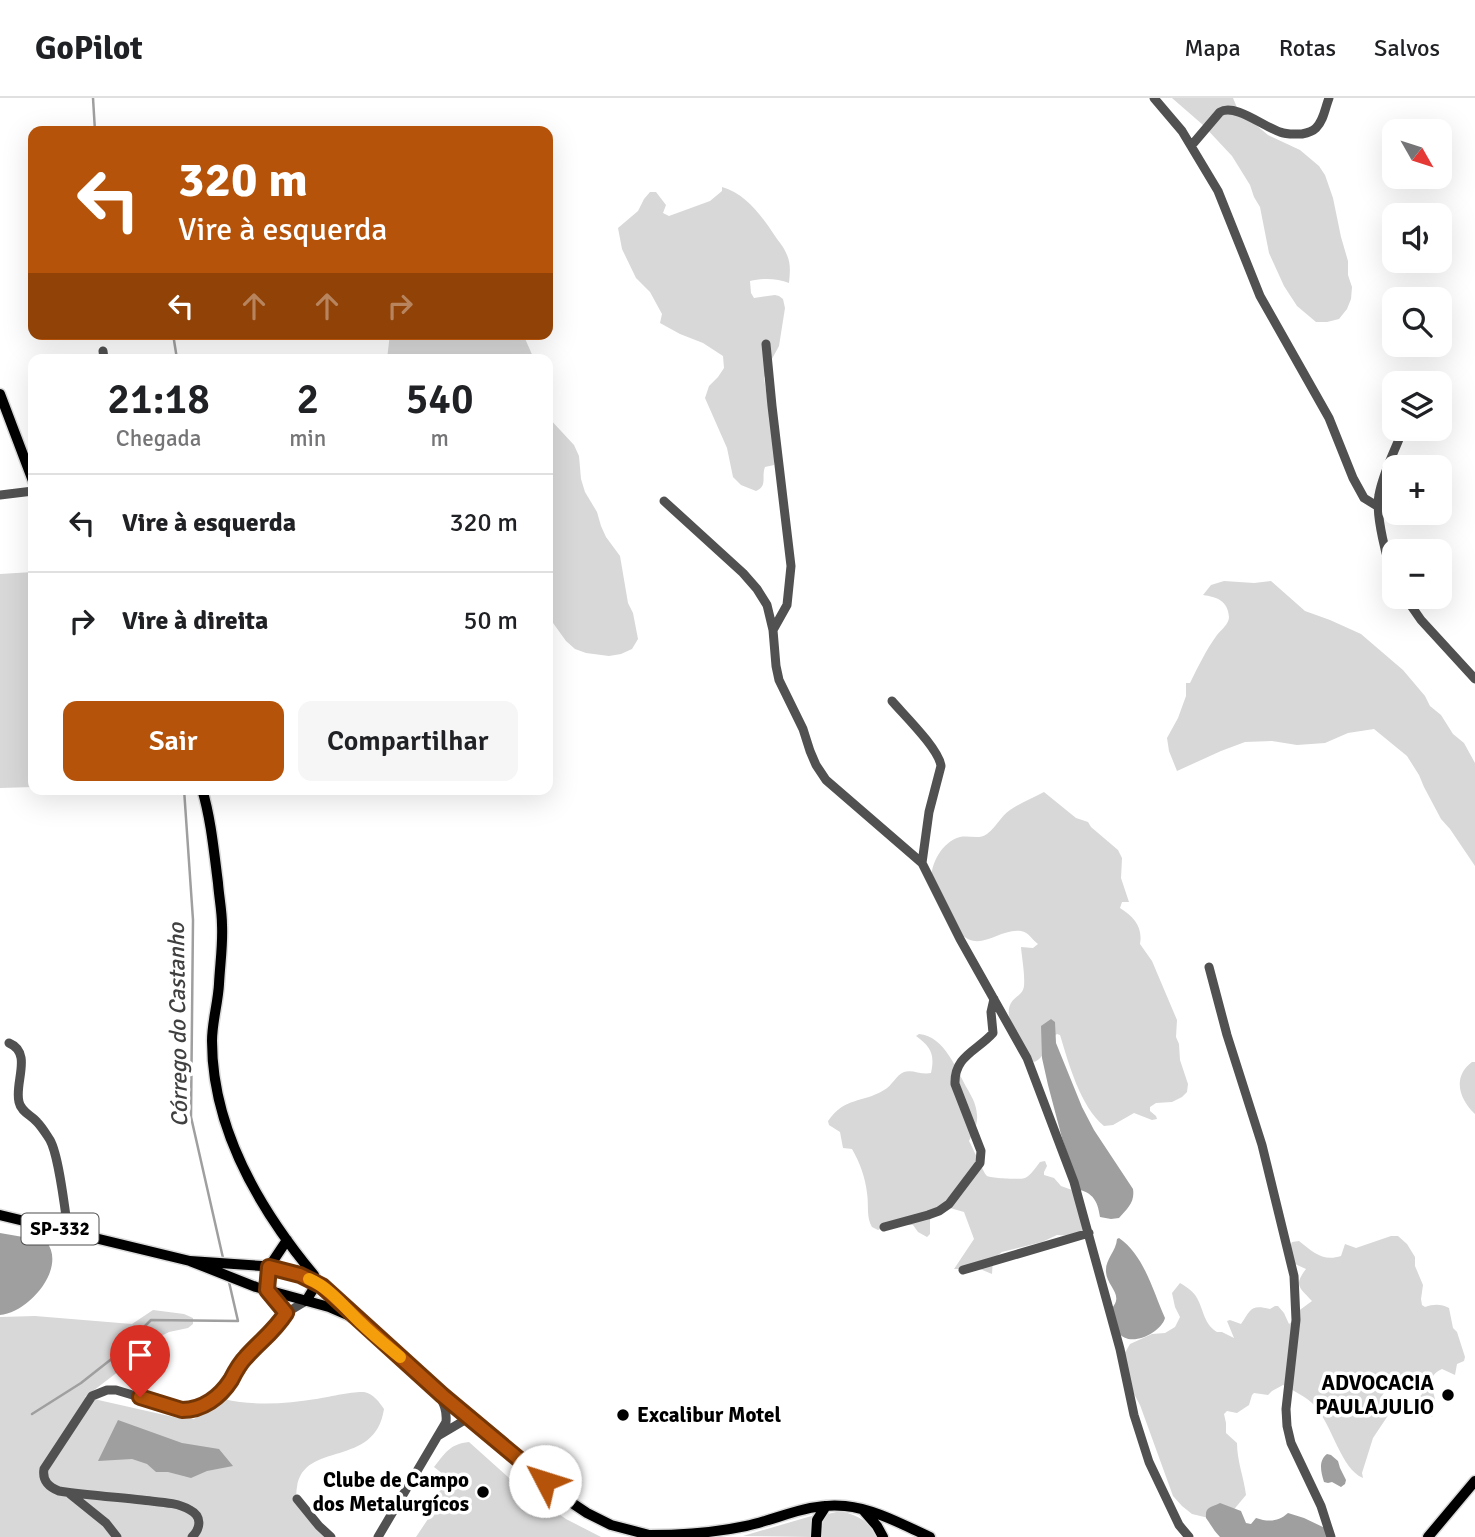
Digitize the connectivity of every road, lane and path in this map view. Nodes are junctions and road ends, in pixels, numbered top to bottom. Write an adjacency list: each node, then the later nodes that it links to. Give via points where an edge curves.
1 (1154, 98): 3 (street)
2 (1329, 98): 3 (street, via 1322,120 1305,134 1280,132 1225,109)
3 (1191, 146): 11 (street, via 1218,191 1260,296 1329,418 1353,478 1364,498)
4 (766, 344): 14 (street, via 791,566 787,605)
5 (0, 394): 7 (main road)
6 (1398, 441): 11 (street)
7 (28, 468)
8 (28, 492): 9 (street)
9 (0, 495)
10 (664, 501): 14 (street, via 757,589)
11 (1377, 506): 12 (street)
12 (1384, 539)
13 (1413, 609): 15 (street)
14 (773, 629): 18 (street, via 779,680 817,765 826,779)
15 (1475, 679)
16 (892, 701): 18 (street, via 940,760)
17 (204, 795): 26 (main road, via 222,925 212,1038 217,1091 246,1175)
18 (922, 863): 20 (street)
19 (1209, 967): 52 (street, via 1262,1145 1294,1276 1296,1320 1287,1426)
20 (994, 999): 23 (street, via 990,1012 993,1033 966,1056 954,1075 981,1151 980,1163 940,1211); 25 (street, via 1027,1058)
21 (9, 1043): 24 (street, via 20,1053 19,1103 53,1146)
22 (0, 1214): 24 (main road, SP-332)
23 (884, 1227)
24 (68, 1231): 27 (main road, SP-332)
25 (1089, 1233): 29 (street); 51 (street, via 1139,1433 1159,1486)
26 (287, 1240): 28 (main road); 30 (main road)
27 (190, 1261): 28 (main road, SP-332); 31 (main road, SP-332)
28 (269, 1267): 30 (main road, SP-332); 31 (main road)
29 (963, 1270)
30 (317, 1283): 32 (main road); 34 (main road, SP-332)
31 (267, 1290): 32 (main road, SP-332); 33 (street)
32 (306, 1301): 33 (street); 34 (main road, SP-332)
33 (286, 1313): 39 (street, via 243,1360 222,1392 200,1408 182,1410 116,1390 92,1396 44,1469 49,1486)
34 (360, 1322): 35 (main road, SP-332)
35 (425, 1380): 36 (main road, SP-332); 37 (street, via 439,1395 447,1414)
36 (470, 1418): 37 (street); 43 (main road, SP-332, via 577,1506 611,1525)
37 (437, 1436): 47 (street)
38 (1475, 1481): 53 (main road)
39 (69, 1493): 44 (street); 45 (street, via 185,1507 199,1520)
40 (297, 1499): 46 (street)
41 (827, 1506): 42 (main road, SP-332); 43 (main road, SP-332, via 709,1533); 48 (main road, via 817,1520)
42 (862, 1509): 49 (main road); 50 (main road, SP-332)
43 (652, 1536)
44 (117, 1537)
45 (192, 1537)
46 (331, 1537)
47 (378, 1537)
48 (816, 1537)
49 (883, 1537)
50 (930, 1537)
51 (1189, 1537)
52 (1331, 1537)
53 (1428, 1537)

